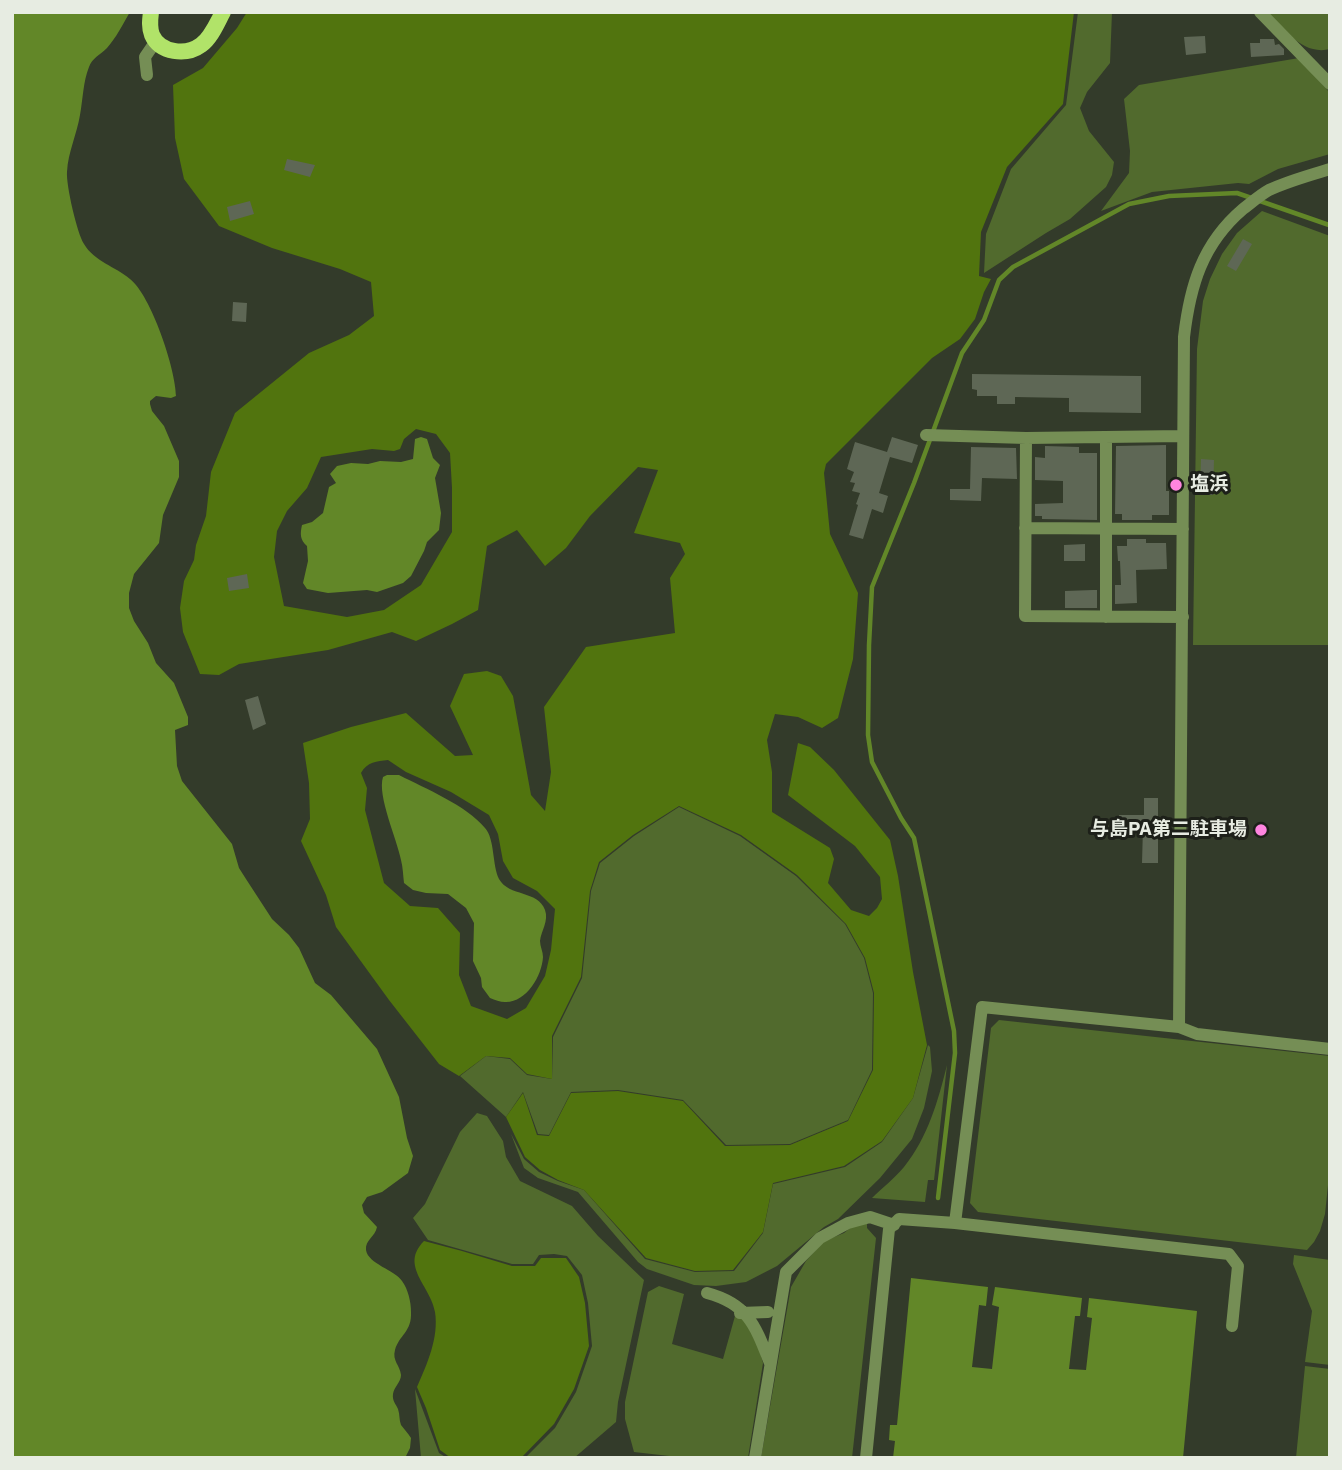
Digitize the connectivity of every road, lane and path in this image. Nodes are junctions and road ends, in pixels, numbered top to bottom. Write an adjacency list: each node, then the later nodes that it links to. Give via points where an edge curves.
1 (151, 12): 4 (main road, via 150,32)
2 (223, 12): 4 (main road, via 206,41 190,51 170,50)
3 (1260, 12): 6 (street)
4 (156, 41): 5 (street, via 145,57)
5 (147, 75)
6 (1330, 84)
7 (1330, 169): 9 (street, via 1267,191 1228,223 1210,246 1191,290 1184,337)
8 (929, 435): 10 (street)
9 (1183, 436): 11 (street); 14 (street)
10 (1026, 438): 11 (street); 12 (street)
11 (1106, 438): 13 (street)
12 (1025, 528): 13 (street); 15 (street, via 1025,616)
13 (1106, 529): 14 (street); 15 (street)
14 (1183, 529): 16 (street)
15 (1106, 617): 16 (street)
16 (1183, 617): 17 (street)
17 (1179, 1027): 18 (street, via 1197,1034); 19 (street, via 982,1007)
18 (1330, 1049)
19 (955, 1223): 20 (street, via 900,1219); 24 (street, via 1229,1254 1238,1266)
20 (894, 1224): 25 (street, via 870,1217 848,1223 820,1238 786,1272); 27 (street)
21 (706, 1293): 22 (street, via 736,1304)
22 (740, 1312): 23 (street); 25 (street, via 754,1326)
23 (768, 1312)
24 (1232, 1326)
25 (770, 1363): 26 (street)
26 (755, 1458)
27 (866, 1458)

